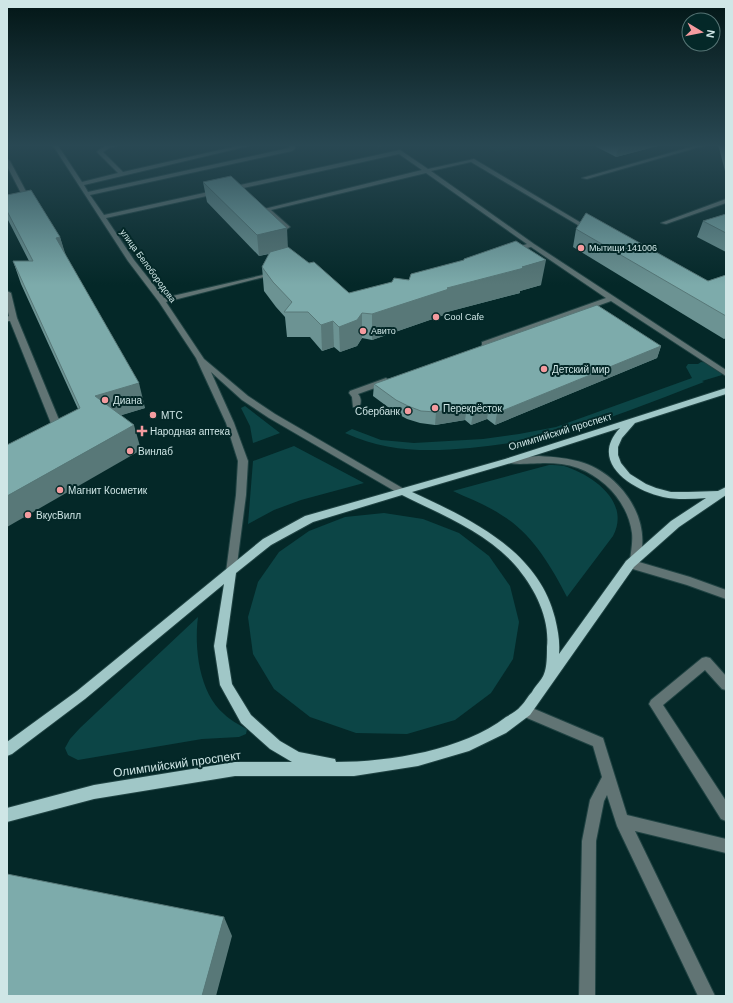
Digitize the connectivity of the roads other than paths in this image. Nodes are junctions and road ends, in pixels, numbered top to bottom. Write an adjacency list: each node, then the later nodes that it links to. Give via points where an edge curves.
1 (23, 191): 9 (street)
2 (84, 191): 8 (street, улица Белобородова)
3 (101, 191): 8 (street)
4 (225, 191): 11 (street)
5 (338, 191): 13 (street, via 266,208)
6 (455, 191): 15 (street)
7 (524, 191): 14 (street)
8 (86, 194): 11 (street, улица Белобородова)
9 (26, 197)
10 (726, 201): 12 (street)
11 (102, 218): 20 (street, улица Белобородова)
12 (664, 223)
13 (287, 227)
14 (599, 235)
15 (532, 245): 16 (street); 19 (street)
16 (502, 254)
17 (280, 271): 20 (street)
18 (7, 293): 21 (street)
19 (612, 298): 22 (street); 24 (street)
20 (162, 302): 23 (street, улица Белобородова)
21 (10, 318): 29 (street, via 57,427)
22 (479, 347)
23 (200, 358): 31 (street, via 245,398); 34 (street, via 230,423 243,461)
24 (726, 374)
25 (397, 377): 27 (street, via 353,393)
26 (726, 391): 28 (main road, Олимпийский проспект)
27 (356, 404)
28 (631, 422): 30 (main road, Олимпийский проспект); 32 (main road, via 617,438 612,451 616,466 631,480 650,490 672,495 693,496)
29 (45, 434)
30 (508, 461): 31 (main road, Олимпийский проспект); 33 (street, via 531,459 571,462 591,470 614,486 632,510 637,533)
31 (401, 491): 34 (main road, Олимпийский проспект, via 308,519 267,542); 36 (main road, Олимпийский проспект, via 450,514 495,541 525,568 544,597 554,634)
32 (722, 492): 33 (main road, Олимпийский проспект, via 675,524)
33 (633, 562): 35 (street); 36 (main road, Олимпийский проспект)
34 (231, 572): 39 (main road, Олимпийский проспект, via 81,695); 40 (main road, Олимпийский проспект, via 220,646 226,685 246,719 275,745 297,758)
35 (726, 595)
36 (550, 676): 38 (main road, Олимпийский проспект)
37 (726, 685): 42 (street, via 706,662 655,704)
38 (525, 712): 40 (main road, Олимпийский проспект, via 500,729 464,747 418,760); 41 (street, via 598,742)
39 (7, 750)
40 (354, 769): 43 (main road, Олимпийский проспект, via 235,769 94,792)
41 (609, 778): 44 (street); 46 (street, via 597,800 589,841)
42 (726, 814)
43 (7, 815)
44 (622, 821): 45 (street); 47 (street)
45 (726, 846)
46 (587, 996)
47 (707, 996)

